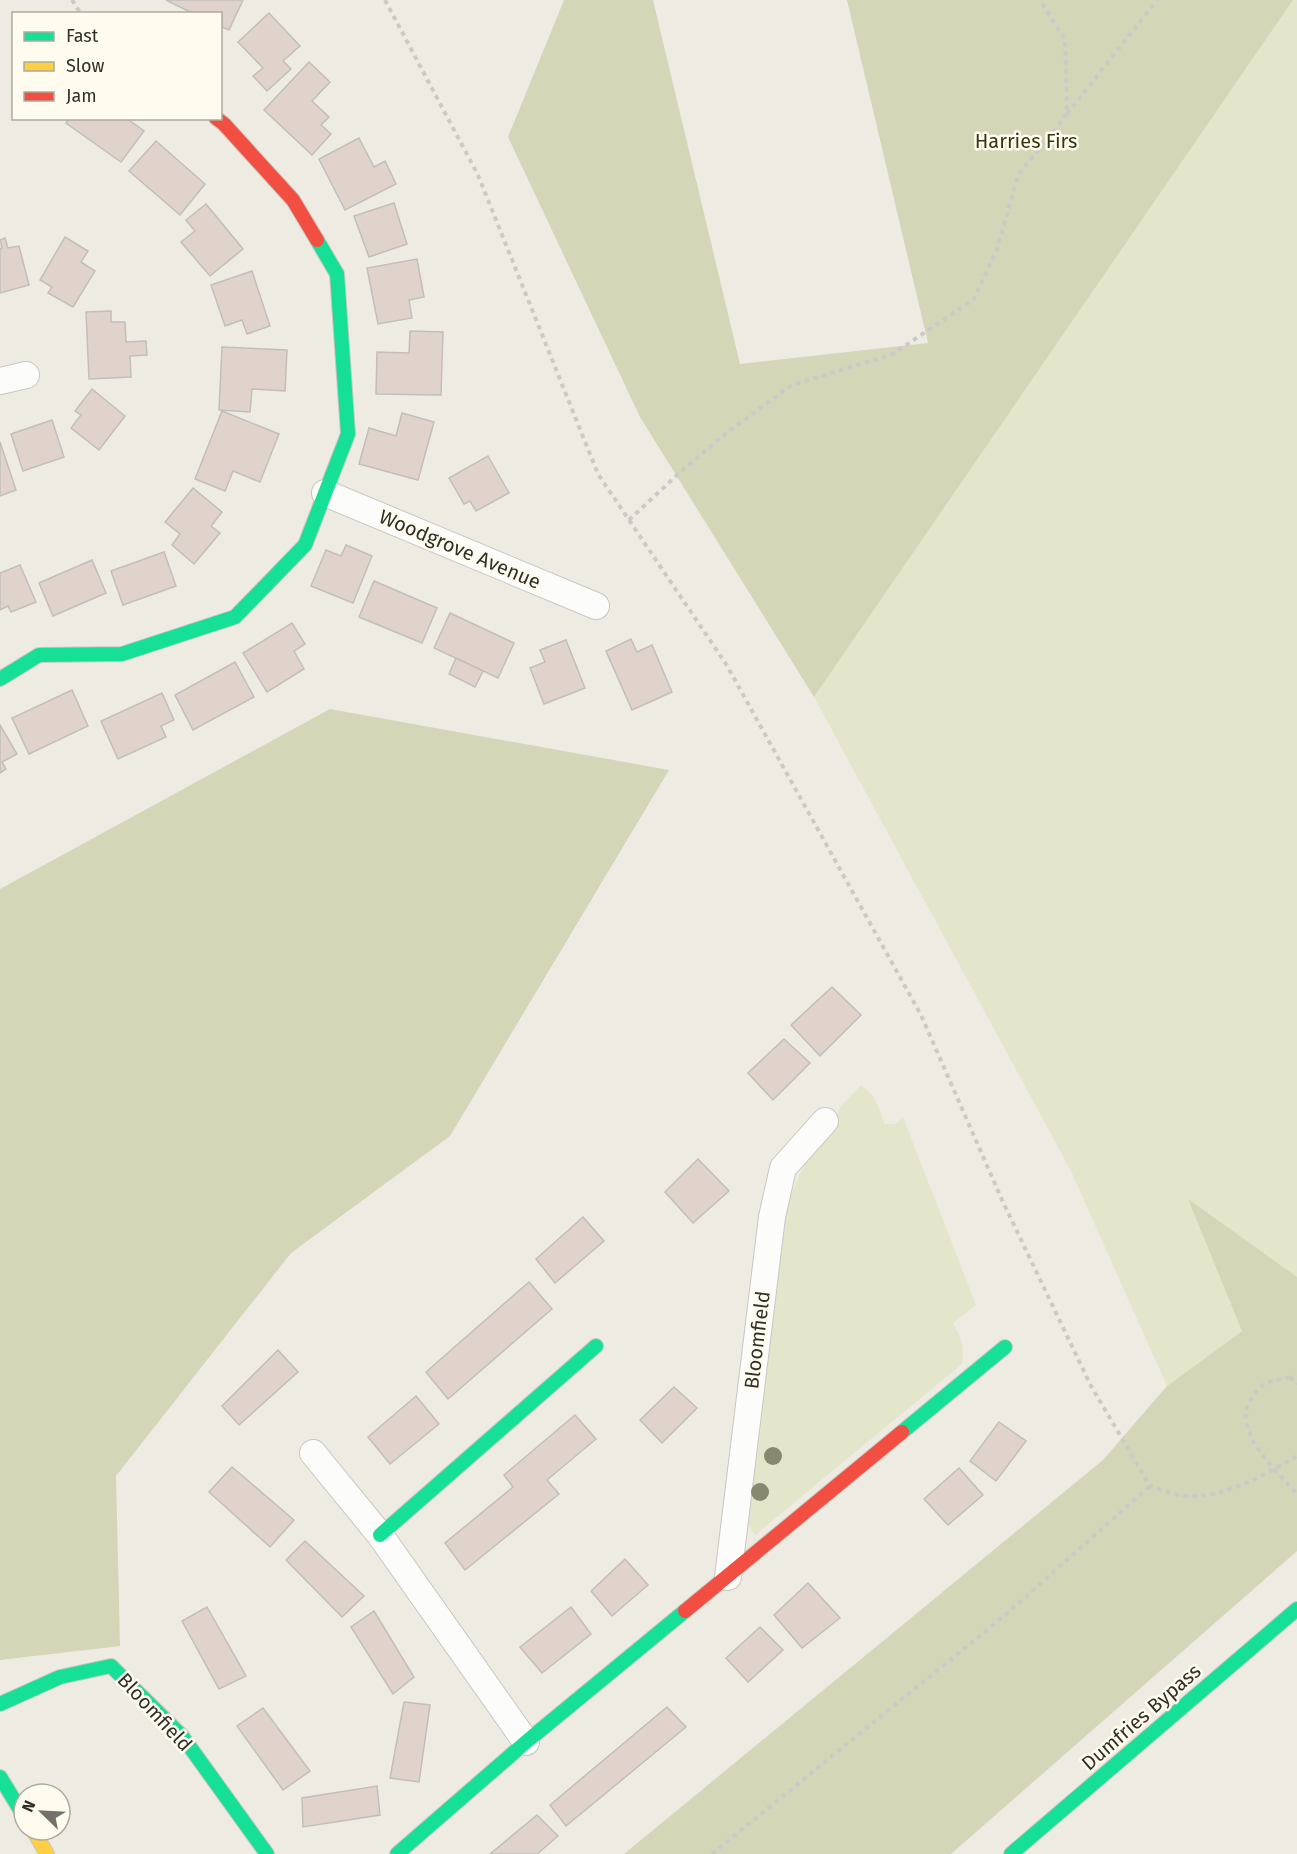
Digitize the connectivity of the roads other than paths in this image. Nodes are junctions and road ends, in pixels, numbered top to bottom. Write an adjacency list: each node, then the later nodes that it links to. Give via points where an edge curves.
1 (219, 120): 4 (main road, via 293,200 337,274 348,435)
2 (26, 375): 3 (street)
3 (0, 381)
4 (325, 493): 5 (street, Woodgrove Avenue); 6 (main road, via 305,545 235,617 122,654 39,655)
5 (596, 606)
6 (0, 679)
7 (825, 1120): 12 (street, Bloomfield, via 783,1168 774,1208)
8 (596, 1346): 11 (main road)
9 (1005, 1347): 12 (main road)
10 (312, 1453): 11 (street)
11 (380, 1535): 15 (street)
12 (728, 1577): 15 (main road)
13 (1297, 1609): 20 (main road, Dumfries Bypass)
14 (0, 1704): 18 (main road, Bloomfield, via 60,1677 111,1666 182,1736)
15 (526, 1742): 19 (main road)
16 (0, 1777): 17 (main road)
17 (12, 1796)
18 (267, 1854)
19 (397, 1854)
20 (1011, 1854)

